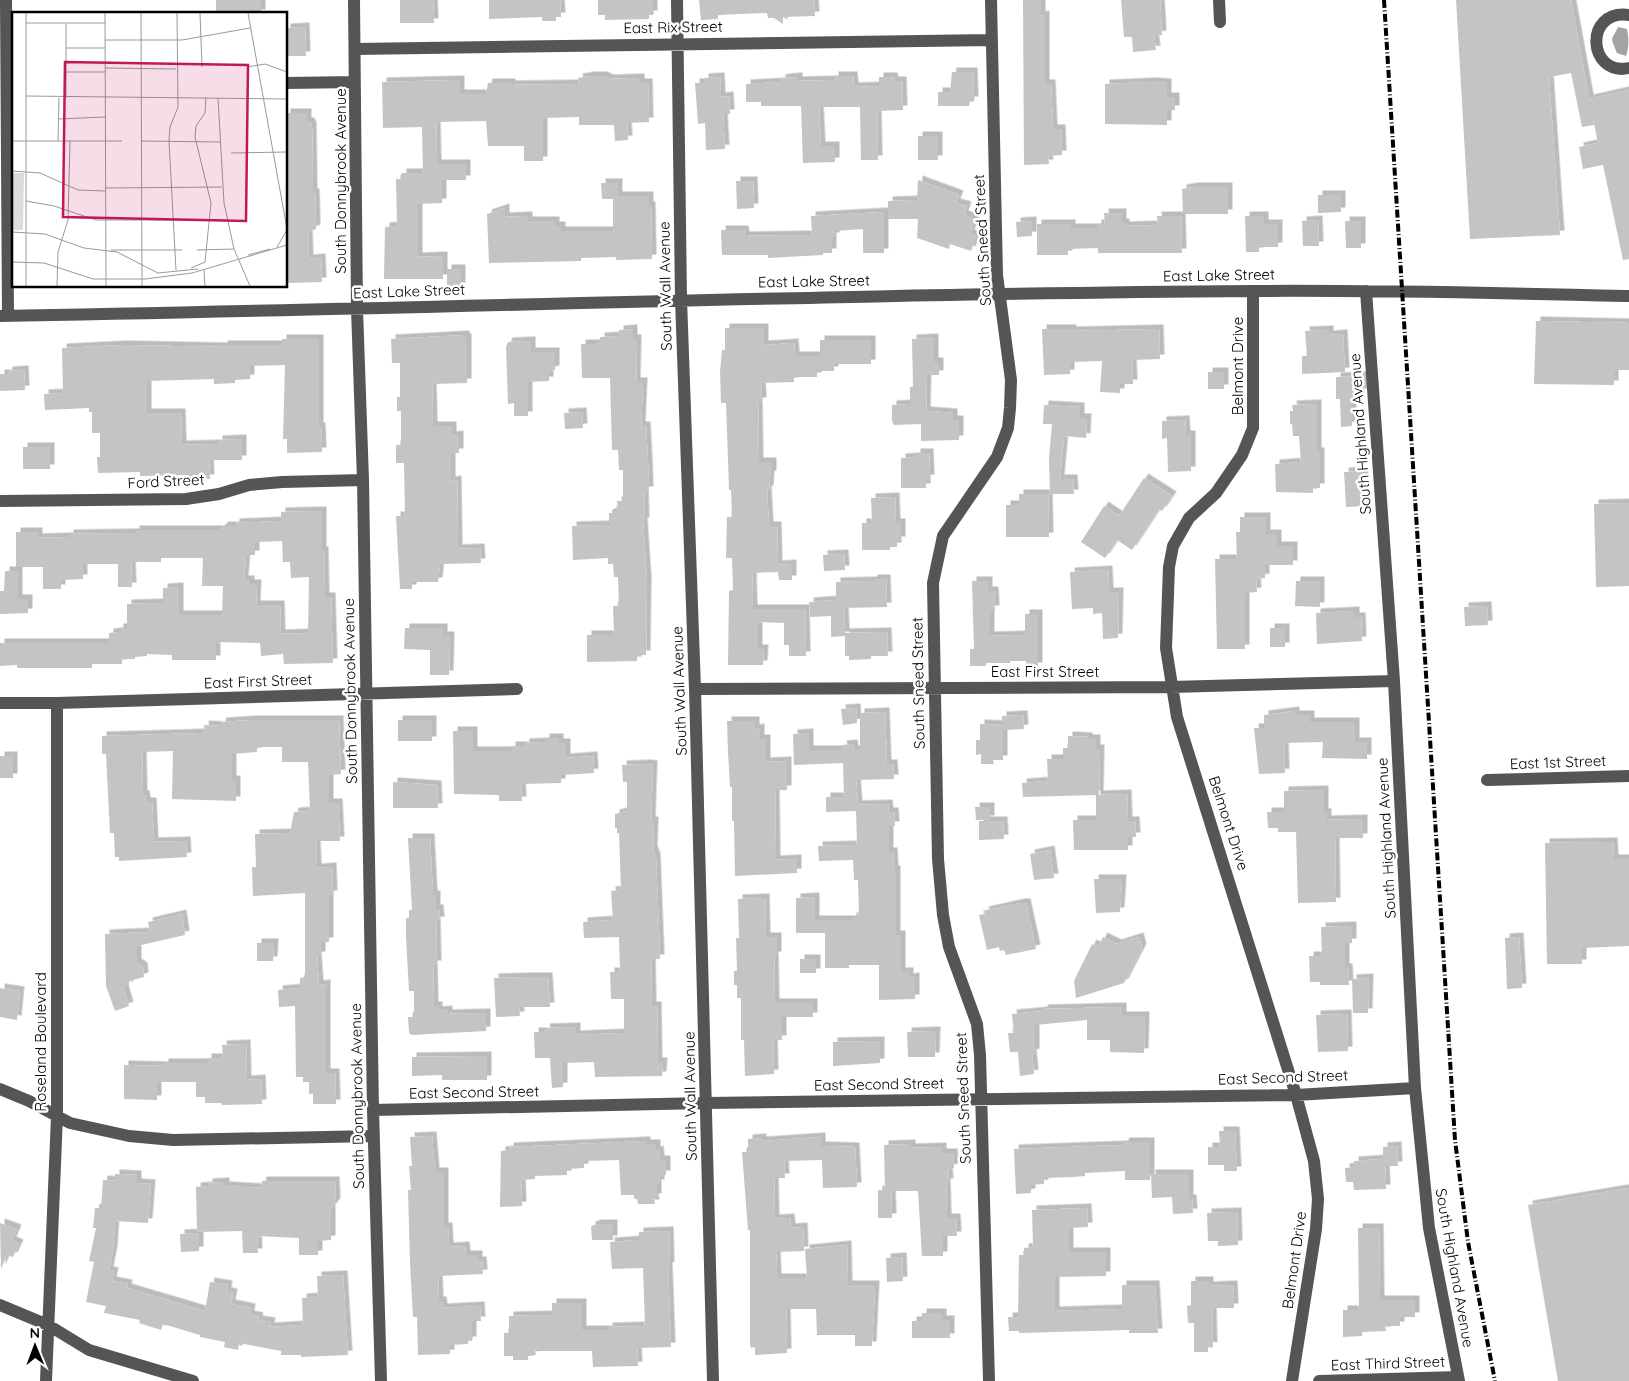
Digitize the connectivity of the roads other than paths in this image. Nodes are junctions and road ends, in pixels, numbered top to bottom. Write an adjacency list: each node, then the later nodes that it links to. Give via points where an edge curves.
1 (6, 0): 14 (street)
2 (354, 0): 10 (street, South Donnybrook Avenue)
3 (677, 0): 9 (street, South Wall Avenue)
4 (991, 0): 8 (street, South Sneed Street)
5 (1219, 0): 7 (street)
6 (1625, 14): 11 (street, via 1603,23 1598,30 1596,46 1598,54 1610,66)
7 (1220, 22)
8 (991, 40): 9 (street, East Rix Street); 17 (street, South Sneed Street)
9 (678, 42): 10 (street, East Rix Street); 19 (street, South Wall Avenue)
10 (355, 49): 12 (street, South Donnybrook Avenue)
11 (1629, 68)
12 (355, 82): 13 (street); 20 (street, South Donnybrook Avenue)
13 (288, 83)
14 (10, 87): 21 (street)
15 (1253, 291): 16 (street, East Lake Street); 17 (street, East Lake Street); 25 (street, Belmont Drive, via 1253,428 1242,455 1216,493 1189,518 1173,546 1169,567 1166,648)
16 (1366, 291): 18 (street, East Lake Street); 24 (street, South Highland Avenue)
17 (1000, 295): 19 (street, East Lake Street); 26 (street, South Sneed Street, via 1011,380 1008,428 997,457 943,536 937,556 933,583)
18 (1629, 296)
19 (681, 299): 20 (street, East Lake Street); 28 (street, South Wall Avenue)
20 (357, 309): 21 (street, East Lake Street); 22 (street, South Donnybrook Avenue)
21 (4, 316)
22 (363, 480): 23 (street, Ford Street, via 257,484 220,494 186,498); 29 (street, South Donnybrook Avenue)
23 (0, 501)
24 (1394, 681): 25 (street, East First Street); 34 (street, South Highland Avenue)
25 (1171, 687): 26 (street, East First Street); 36 (street, Belmont Drive, via 1177,717)
26 (934, 688): 28 (street, East First Street); 37 (street, South Sneed Street, via 938,860 943,915 949,947 977,1024 982,1084)
27 (517, 689): 29 (street, East First Street)
28 (695, 689): 38 (street, South Wall Avenue)
29 (367, 694): 31 (street, East First Street); 39 (street, South Donnybrook Avenue)
30 (0, 703): 31 (street, East First Street)
31 (57, 703): 40 (street, Roseland Boulevard)
32 (1629, 776): 33 (street, East 1st Street)
33 (1487, 780)
34 (1415, 1088): 36 (street, East Second Street); 44 (street, South Highland Avenue, via 1429,1228)
35 (0, 1090): 40 (street)
36 (1296, 1095): 37 (street, East Second Street); 50 (street, Belmont Drive, via 1314,1161 1318,1199)
37 (980, 1098): 38 (street, East Second Street); 49 (street, South Sneed Street)
38 (706, 1103): 39 (street, East Second Street); 48 (street, South Wall Avenue)
39 (373, 1110): 41 (street, South Donnybrook Avenue)
40 (56, 1116): 41 (street, via 70,1123 130,1136 173,1140); 43 (street, Roseland Boulevard)
41 (374, 1136): 47 (street, South Donnybrook Avenue)
42 (0, 1305): 43 (street)
43 (48, 1325): 45 (street, Roseland Boulevard); 46 (street, via 89,1350)
44 (1458, 1379): 51 (street, East Third Street)
45 (46, 1381)
46 (193, 1381)
47 (381, 1381)
48 (713, 1381)
49 (989, 1381)
50 (1292, 1381)
51 (1319, 1381)

